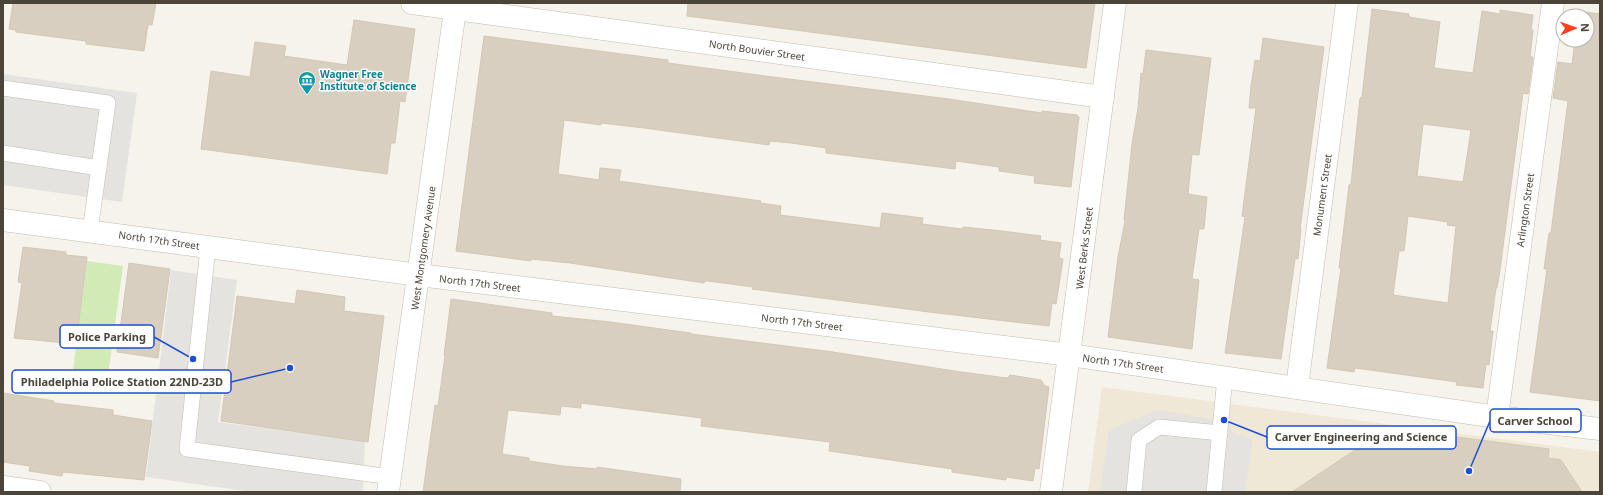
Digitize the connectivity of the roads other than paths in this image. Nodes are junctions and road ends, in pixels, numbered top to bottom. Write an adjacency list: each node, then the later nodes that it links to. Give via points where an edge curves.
1 (412, 3): 5 (street, North Bouvier Street)
2 (1115, 3): 7 (street, West Berks Street)
3 (1347, 3): 16 (street, Monument Street)
4 (1553, 3): 17 (street, Arlington Street)
5 (455, 6): 7 (street, North Bouvier Street); 13 (street, West Montgomery Avenue)
6 (3, 88): 9 (lane, via 108,103)
7 (1103, 97): 14 (street, West Berks Street)
8 (3, 153): 9 (lane)
9 (99, 168): 11 (lane)
10 (3, 220): 11 (street, North 17th Street)
11 (90, 231): 12 (street, North 17th Street)
12 (208, 247): 13 (street, North 17th Street); 20 (lane, via 187,449)
13 (419, 275): 14 (street, North 17th Street); 20 (street, West Montgomery Avenue)
14 (1070, 355): 15 (street, North 17th Street); 23 (street, West Berks Street)
15 (1225, 377): 16 (street, North 17th Street); 19 (lane)
16 (1296, 387): 17 (street, North 17th Street)
17 (1497, 416): 18 (street, North 17th Street)
18 (1600, 429)
19 (1220, 433): 24 (lane, via 1159,427 1139,440); 25 (lane)
20 (390, 485)
21 (3, 487): 22 (street)
22 (40, 492)
23 (1051, 492)
24 (1134, 492)
25 (1214, 492)

